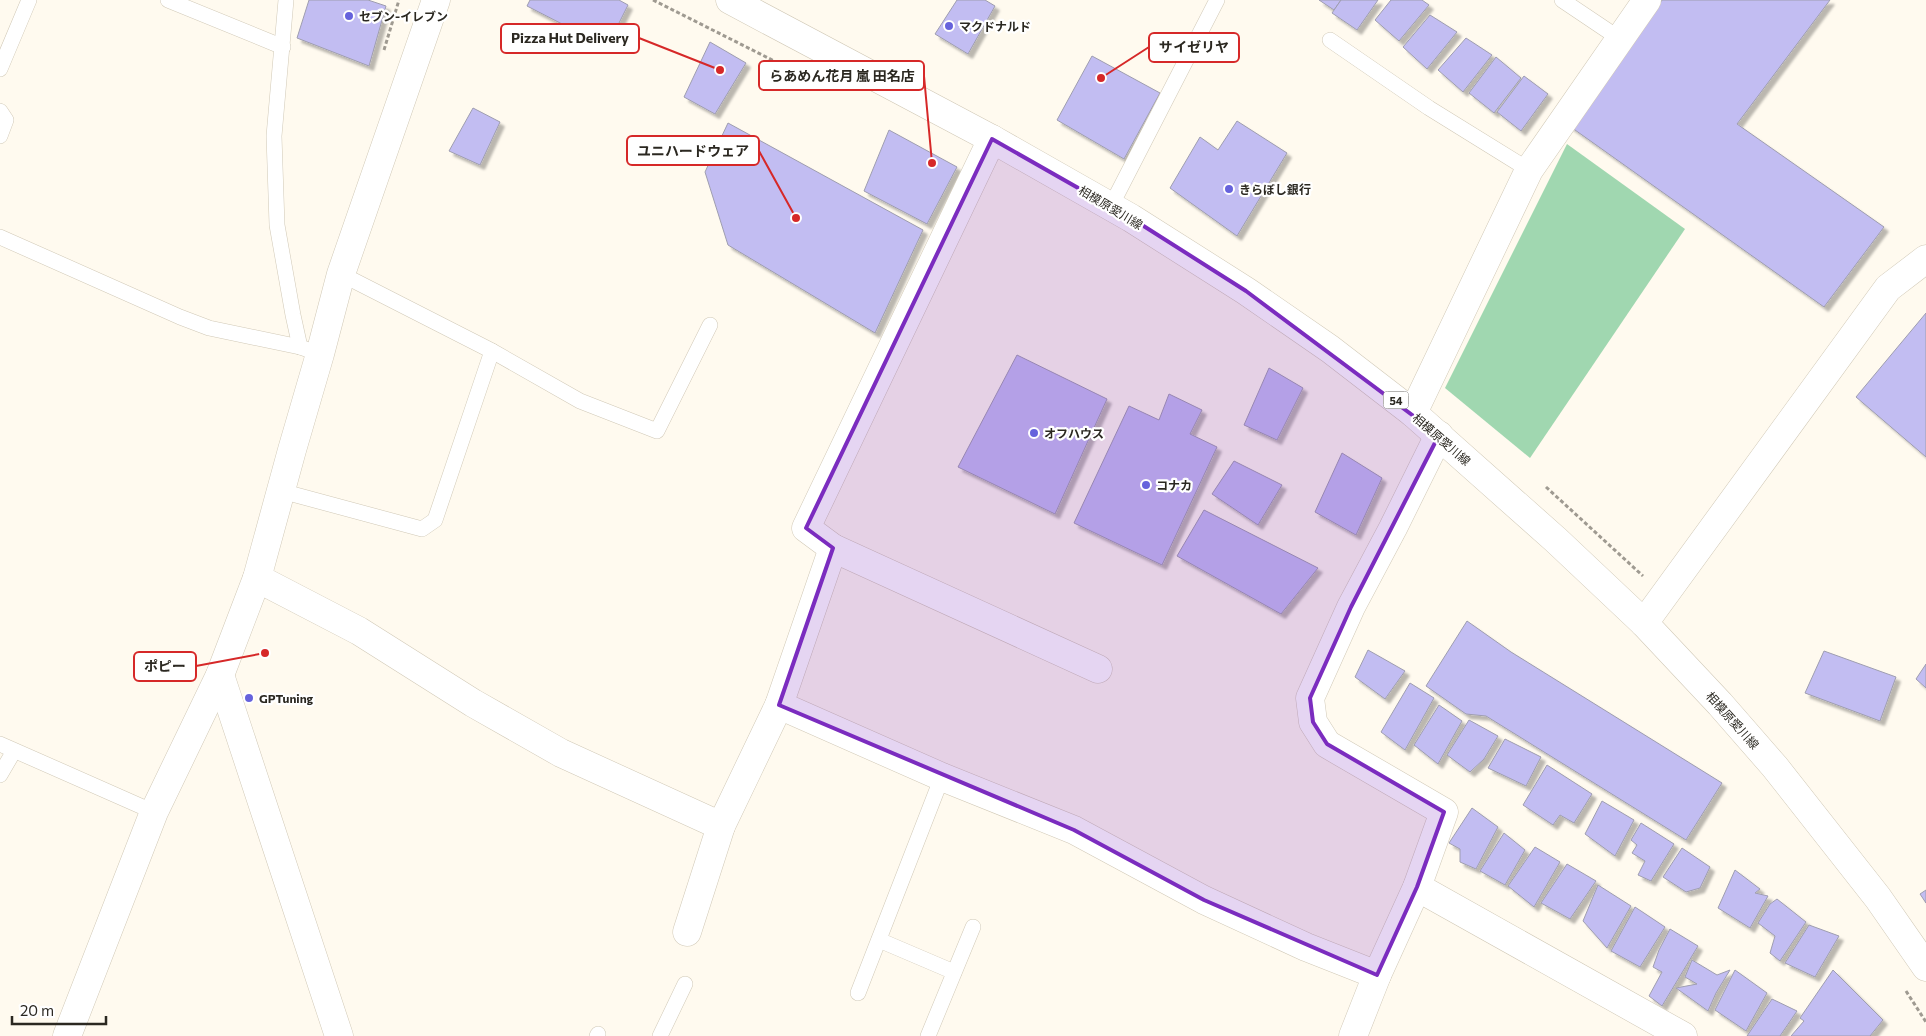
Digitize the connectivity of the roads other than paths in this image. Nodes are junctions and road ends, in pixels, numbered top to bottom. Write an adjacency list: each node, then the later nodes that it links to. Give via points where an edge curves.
1 (29, 0): 12 (lane)
2 (168, 0): 11 (lane)
3 (286, 0): 11 (lane)
4 (436, 0): 20 (street)
5 (730, 0): 15 (street, 相模原愛川線 / 54)
6 (1217, 0): 17 (lane)
7 (1562, 0): 9 (lane)
8 (1647, 0): 9 (street)
9 (1620, 39): 16 (street)
10 (1330, 40): 16 (lane, via 1429,108)
11 (283, 47): 22 (lane, via 274,136 277,225 292,315)
12 (0, 69)
13 (0, 111): 14 (lane, via 6,120)
14 (0, 136)
15 (992, 139): 17 (street, 相模原愛川線 / 54); 27 (street, via 806,528)
16 (1529, 170): 24 (street)
17 (1111, 206): 24 (street, 相模原愛川線 / 54, via 1246,291 1330,349)
18 (0, 237): 22 (lane, via 194,323)
19 (1926, 260): 29 (street, via 1888,288)
20 (341, 274): 22 (street); 23 (lane)
21 (710, 325): 23 (lane, via 657,431 580,401)
22 (310, 350): 26 (street, via 292,450)
23 (492, 351): 26 (lane, via 436,520 422,529)
24 (1412, 413): 25 (street, 相模原愛川線 / 54)
25 (1439, 435): 29 (street, 相模原愛川線 / 54); 39 (street, via 1351,608 1310,698 1313,722 1327,744 1444,812)
26 (281, 491): 28 (street)
27 (833, 548): 30 (street); 32 (street)
28 (257, 578): 31 (street); 38 (street, via 359,630 473,703 561,753)
29 (1644, 623): 43 (street, 相模原愛川線 / 54, via 1775,767 1878,898)
30 (1098, 670)
31 (220, 675): 37 (street); 49 (street)
32 (779, 705): 36 (street); 38 (street)
33 (0, 744): 34 (lane)
34 (14, 750): 35 (lane); 37 (lane)
35 (0, 775)
36 (942, 777): 42 (lane); 45 (street, via 1074,830 1204,900)
37 (154, 812): 48 (street)
38 (721, 826): 41 (street)
39 (1417, 887): 45 (street); 53 (street)
40 (973, 927): 44 (lane)
41 (687, 932)
42 (879, 940): 44 (lane); 47 (lane)
43 (1926, 967)
44 (954, 972): 51 (lane)
45 (1377, 976): 52 (street)
46 (685, 984): 50 (lane)
47 (858, 993)
48 (69, 1035)
49 (339, 1036)
50 (660, 1036)
51 (928, 1036)
52 (1353, 1036)
53 (1683, 1036)

